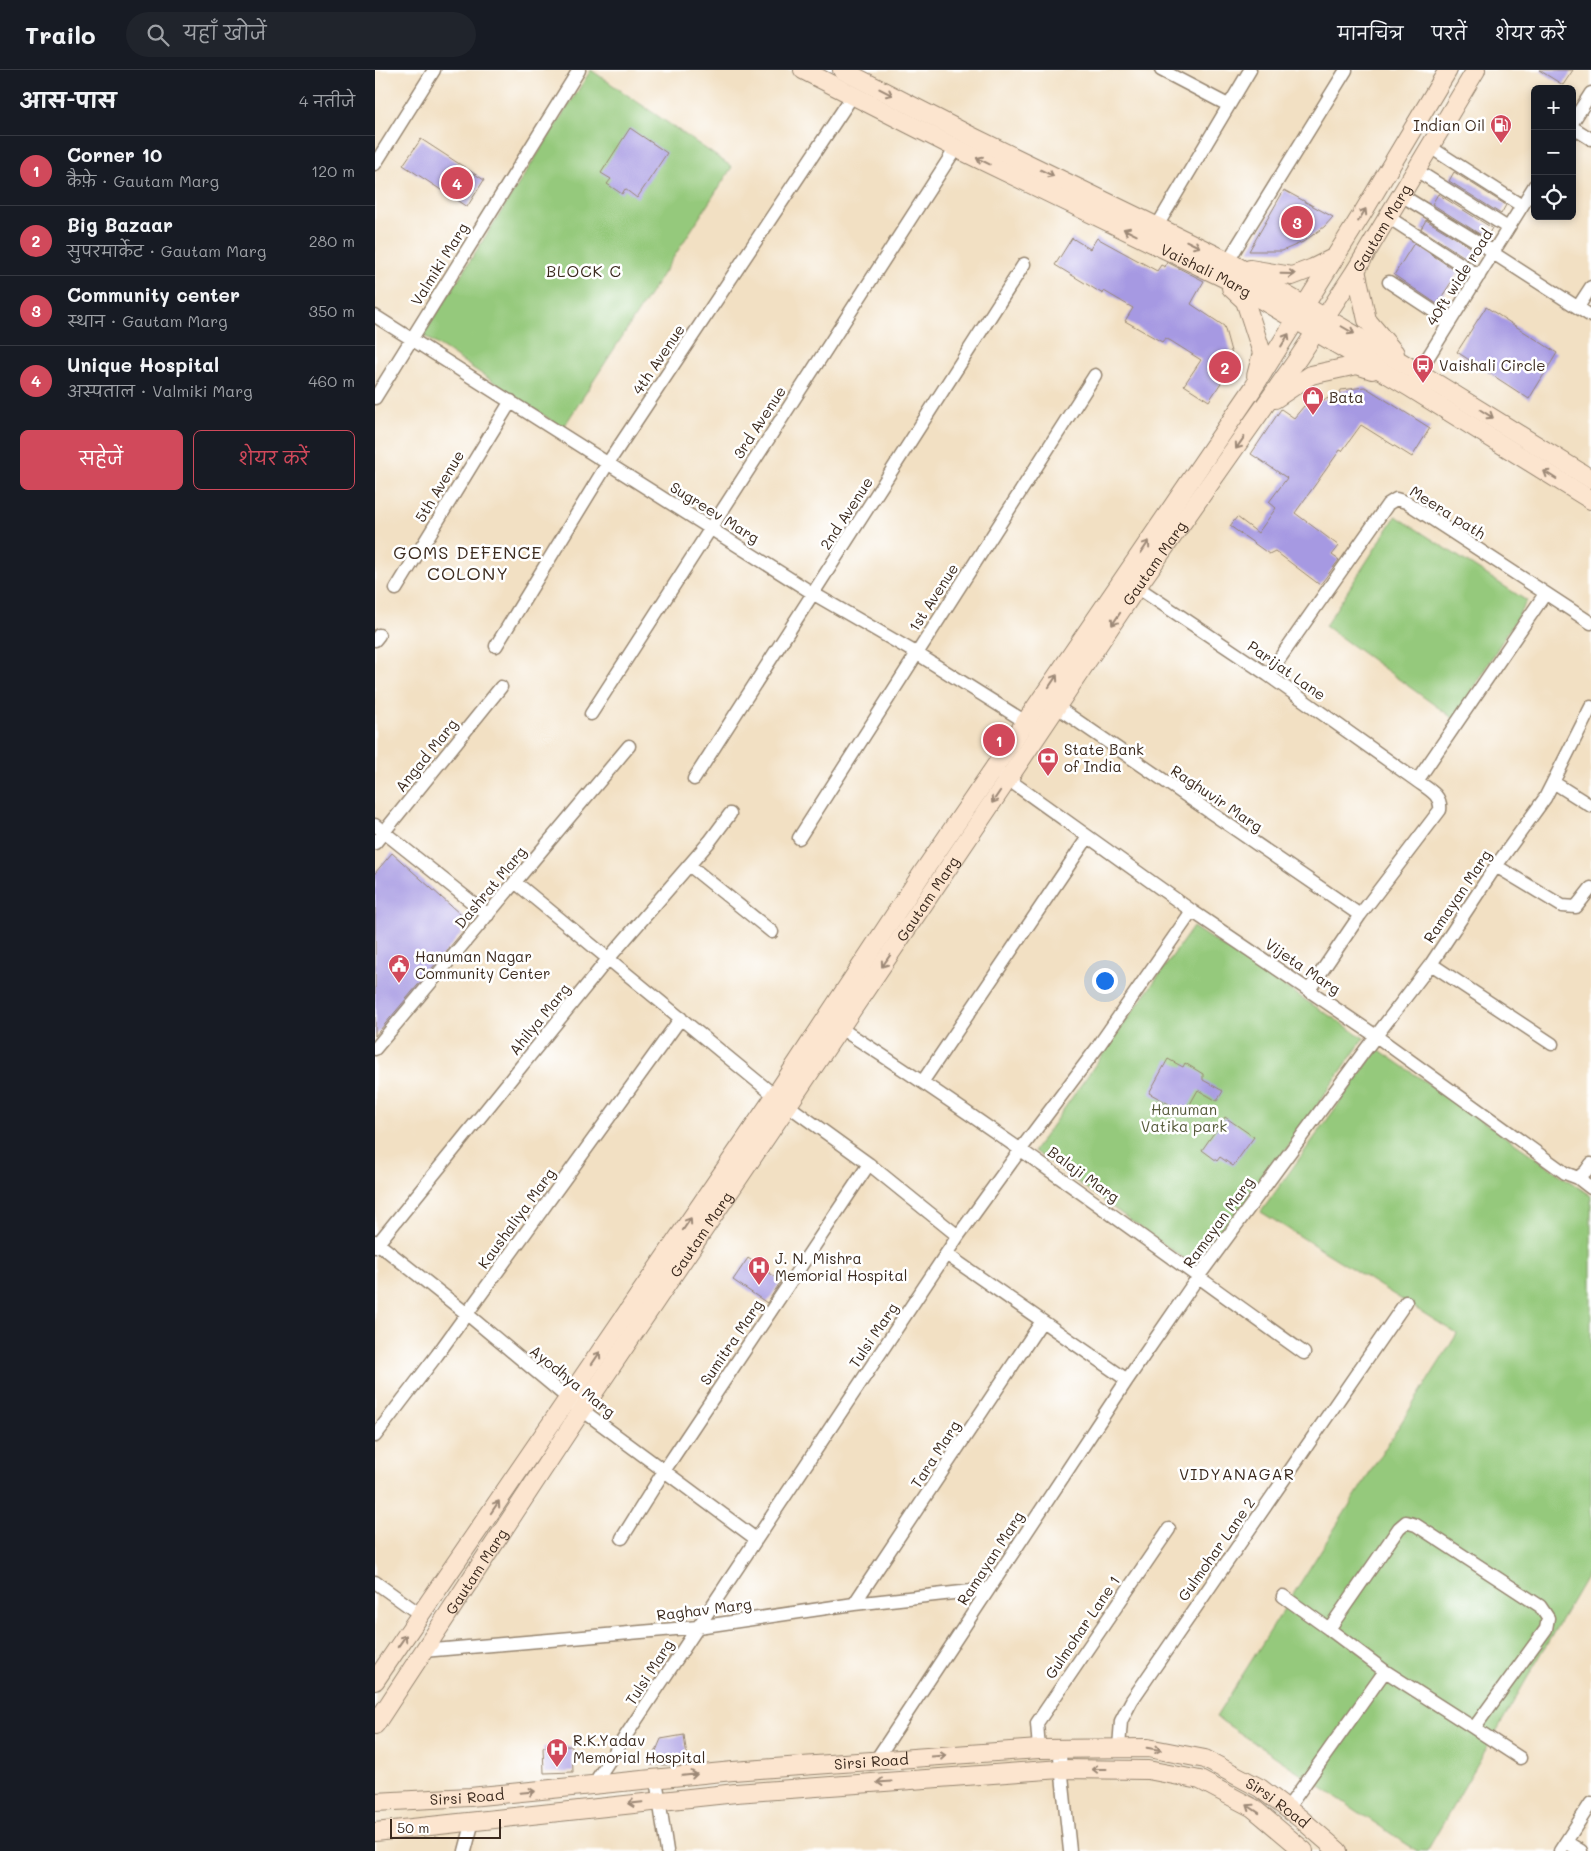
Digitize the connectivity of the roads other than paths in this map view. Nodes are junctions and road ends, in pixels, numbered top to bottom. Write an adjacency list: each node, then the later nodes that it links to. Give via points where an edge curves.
1 (434, 70): 19 (street)
2 (579, 70): 42 (street, Valmiki Marg)
3 (803, 70): 9 (street, Vaishali Marg)
4 (1161, 70): 12 (street)
5 (1250, 70): 12 (street)
6 (1346, 70): 31 (street)
7 (1448, 70): 14 (street, Gautam Marg)
8 (1476, 70): 17 (street, Gautam Marg)
9 (838, 75): 11 (street, Vaishali Marg); 25 (street, Vaishali Marg, one-way to 25)
10 (1591, 93): 13 (street)
11 (853, 95): 18 (street, Vaishali Marg); 50 (street, 4th Avenue)
12 (1228, 105): 25 (street)
13 (1576, 117)
14 (1414, 126): 17 (street); 29 (street, Gautam Marg, one-way to 14)
15 (1576, 130): 16 (street)
16 (1591, 139)
17 (1433, 142): 20 (street, Gautam Marg); 23 (street)
18 (956, 148): 27 (street, Vaishali Marg, one-way to 18); 53 (street, 3rd Avenue)
19 (375, 164)
20 (1416, 170): 22 (street, Gautam Marg); 26 (street)
21 (1531, 191): 23 (street, 40ft wide road)
22 (1401, 195): 24 (street, Gautam Marg); 28 (street)
23 (1522, 206): 26 (street, 40ft wide road)
24 (1387, 217): 32 (street, Gautam Marg); 33 (street)
25 (1157, 226): 27 (street); 31 (street, Vaishali Marg, one-way to 31)
26 (1508, 228): 28 (street, 40ft wide road)
27 (1149, 242): 31 (street, Vaishali Marg)
28 (1494, 253): 33 (street, 40ft wide road); 36 (street)
29 (1336, 256): 31 (street, one-way to 29, via 1292,276); 37 (street, Gautam Marg)
30 (1024, 264): 56 (street, 2nd Avenue)
31 (1229, 268): 37 (street, Vaishali Marg); 46 (street, via 1245,302 1262,353)
32 (1355, 270): 41 (street, Gautam Marg); 43 (street, via 1367,320)
33 (1479, 276): 40 (street, 40ft wide road)
34 (1389, 282): 40 (street)
35 (1591, 287): 36 (street)
36 (1578, 307): 39 (street)
37 (1301, 312): 41 (street, Vaishali Marg); 46 (street, Gautam Marg, one-way to 37)
38 (375, 316): 42 (street, Sugreev Marg)
39 (1591, 316)
40 (1450, 322): 43 (street, 40ft wide road)
41 (1321, 324): 43 (street, Vaishali Marg, one-way to 43); 45 (street, Vaishali Marg); 49 (street, Gautam Marg)
42 (412, 339): 47 (street, Valmiki Marg); 48 (street, Sugreev Marg)
43 (1412, 368): 45 (street, 40ft wide road); 51 (street, Vaishali Marg, one-way to 51)
44 (1095, 375): 60 (street, 1st Avenue)
45 (1402, 383): 49 (street, via 1357,364 1311,375); 52 (street, Vaishali Marg, one-way to 45)
46 (1252, 390): 66 (street, Gautam Marg, one-way to 46)
47 (375, 398)
48 (511, 401): 50 (street, Sugreev Marg); 55 (street, 5th Avenue)
49 (1268, 403): 54 (street, Gautam Marg, one-way to 54)
50 (608, 463): 53 (street, Sugreev Marg); 59 (street, 4th Avenue)
51 (1591, 480)
52 (1591, 500)
53 (710, 528): 56 (street, Sugreev Marg); 65 (street, 3rd Avenue)
54 (1137, 587): 61 (street, Parijat Lane); 63 (street, Gautam Marg, one-way to 63)
55 (396, 589)
56 (814, 594): 60 (street, Sugreev Marg); 69 (street, 2nd Avenue)
57 (1545, 594): 58 (street, Meera path); 61 (street, Meera path, via 1406,502 1396,499 1387,504); 70 (street)
58 (1591, 623)
59 (496, 646)
60 (916, 654): 66 (street, Sugreev Marg); 76 (street, 1st Avenue)
61 (1268, 675): 70 (street, Parijat Lane)
62 (501, 687): 74 (street, Angad Marg)
63 (1057, 707): 66 (street, Gautam Marg); 84 (street, Raghuvir Marg)
64 (1591, 708): 71 (street, Ramayan Marg)
65 (591, 714)
66 (1033, 726): 68 (street, Gautam Marg)
67 (629, 746): 80 (street, Dashrat Marg)
68 (1001, 774): 75 (street, Vijeta Marg); 90 (street, Gautam Marg, one-way to 90); 95 (street, Gautam Marg)
69 (694, 779)
70 (1417, 781): 84 (street, Parijat Lane, via 1437,795 1440,810)
71 (1553, 782): 72 (street); 79 (street, Ramayan Marg)
72 (1591, 806)
73 (730, 814): 78 (street, Ahilya Marg)
74 (380, 829): 77 (street, Angad Marg); 83 (street)
75 (1088, 837): 82 (street, Vijeta Marg); 94 (street)
76 (799, 838)
77 (375, 843)
78 (689, 864): 85 (street); 86 (street, Ahilya Marg)
79 (1496, 866): 81 (street, via 1562,906 1576,907); 87 (street, Ramayan Marg)
80 (515, 882): 83 (street, Dashrat Marg); 86 (street)
81 (1591, 888)
82 (1192, 911): 88 (street, Vijeta Marg); 96 (street, Tulsi Marg, via 1097,1048)
83 (488, 915): 93 (street, Dashrat Marg)
84 (1360, 915): 88 (street, Parijat Lane)
85 (772, 932)
86 (608, 959): 89 (street); 102 (street, Ahilya Marg)
87 (1431, 964): 91 (street, Ramayan Marg); 92 (street)
88 (1309, 990): 91 (street, Vijeta Marg)
89 (681, 1018): 95 (street); 106 (street, Kaushaliya Marg)
90 (840, 1028): 94 (street, Balaji Marg); 95 (street, Gautam Marg)
91 (1376, 1036): 99 (street, Vijeta Marg, via 1565,1173); 104 (street, Ramayan Marg)
92 (1552, 1044)
93 (375, 1049)
94 (923, 1081): 96 (street, Balaji Marg)
95 (781, 1100): 97 (street); 110 (street, Gautam Marg)
96 (1021, 1149): 101 (street, Tulsi Marg); 104 (street, Balaji Marg)
97 (869, 1164): 101 (street); 112 (street, Sumitra Marg)
98 (1591, 1164): 99 (street)
99 (1578, 1178): 100 (street, Vijeta Marg)
100 (1591, 1188)
101 (958, 1236): 103 (street, Tulsi Marg)
102 (376, 1244): 106 (street, Ayodhya Marg)
103 (946, 1254): 107 (street); 115 (street, Tulsi Marg)
104 (1198, 1277): 108 (street, Balaji Marg); 109 (street, Ramayan Marg)
105 (1407, 1302): 129 (street, Gulmohar Lane 2, via 1132,1700 1121,1721)
106 (467, 1314): 110 (street, Ayodhya Marg); 111 (street, Kaushaliya Marg)
107 (1042, 1321): 109 (street); 119 (street, Tara Marg)
108 (1304, 1352)
109 (1127, 1380): 117 (street, Ramayan Marg)
110 (575, 1405): 112 (street, Ayodhya Marg); 120 (street, Gautam Marg, one-way to 110); 123 (street, Gautam Marg)
111 (375, 1436)
112 (664, 1471): 114 (street, Sumitra Marg); 115 (street, Ayodhya Marg)
113 (1169, 1529): 130 (street, Gulmohar Lane 1, via 1037,1723)
114 (621, 1538)
115 (756, 1539): 121 (street, Tulsi Marg)
116 (375, 1582): 120 (street)
117 (989, 1589): 119 (street, Raghav Marg); 132 (street, Ramayan Marg)
118 (1283, 1596): 122 (street)
119 (854, 1604): 121 (street, Raghav Marg)
120 (421, 1615): 125 (street, Gautam Marg, one-way to 120)
121 (698, 1627): 123 (street, Raghav Marg); 135 (street, Tulsi Marg)
122 (1329, 1629): 124 (street); 127 (street, via 1406,1522 1540,1606 1548,1618 1546,1629)
123 (423, 1651): 126 (street, Gautam Marg)
124 (1385, 1671): 127 (street); 139 (street)
125 (375, 1681)
126 (375, 1725)
127 (1474, 1728): 131 (street)
128 (1059, 1747): 129 (street, Sirsi Road); 130 (street, Sirsi Road); 133 (street)
129 (1119, 1747): 139 (street, Sirsi Road, one-way to 139, via 1148,1748 1205,1759 1260,1788)
130 (1039, 1749): 132 (street, Sirsi Road, one-way to 130)
131 (1520, 1758)
132 (876, 1760): 134 (street, Sirsi Road, one-way to 132)
133 (1061, 1769): 136 (street, Sirsi Road, one-way to 136); 145 (street); 146 (street, Sirsi Road, one-way to 133, via 1253,1808 1200,1780 1147,1770)
134 (656, 1779): 135 (street, Sirsi Road); 136 (street)
135 (593, 1785): 137 (street, Sirsi Road, one-way to 135)
136 (659, 1801): 140 (street, Sirsi Road, one-way to 140); 144 (street)
137 (375, 1802)
138 (1591, 1803): 142 (street)
139 (1287, 1809): 147 (street, Sirsi Road)
140 (473, 1821): 141 (street, Sirsi Road); 143 (street)
141 (375, 1832)
142 (1563, 1847): 148 (street)
143 (465, 1851)
144 (667, 1851)
145 (1070, 1851)
146 (1304, 1851)
147 (1338, 1851)
148 (1581, 1851)

